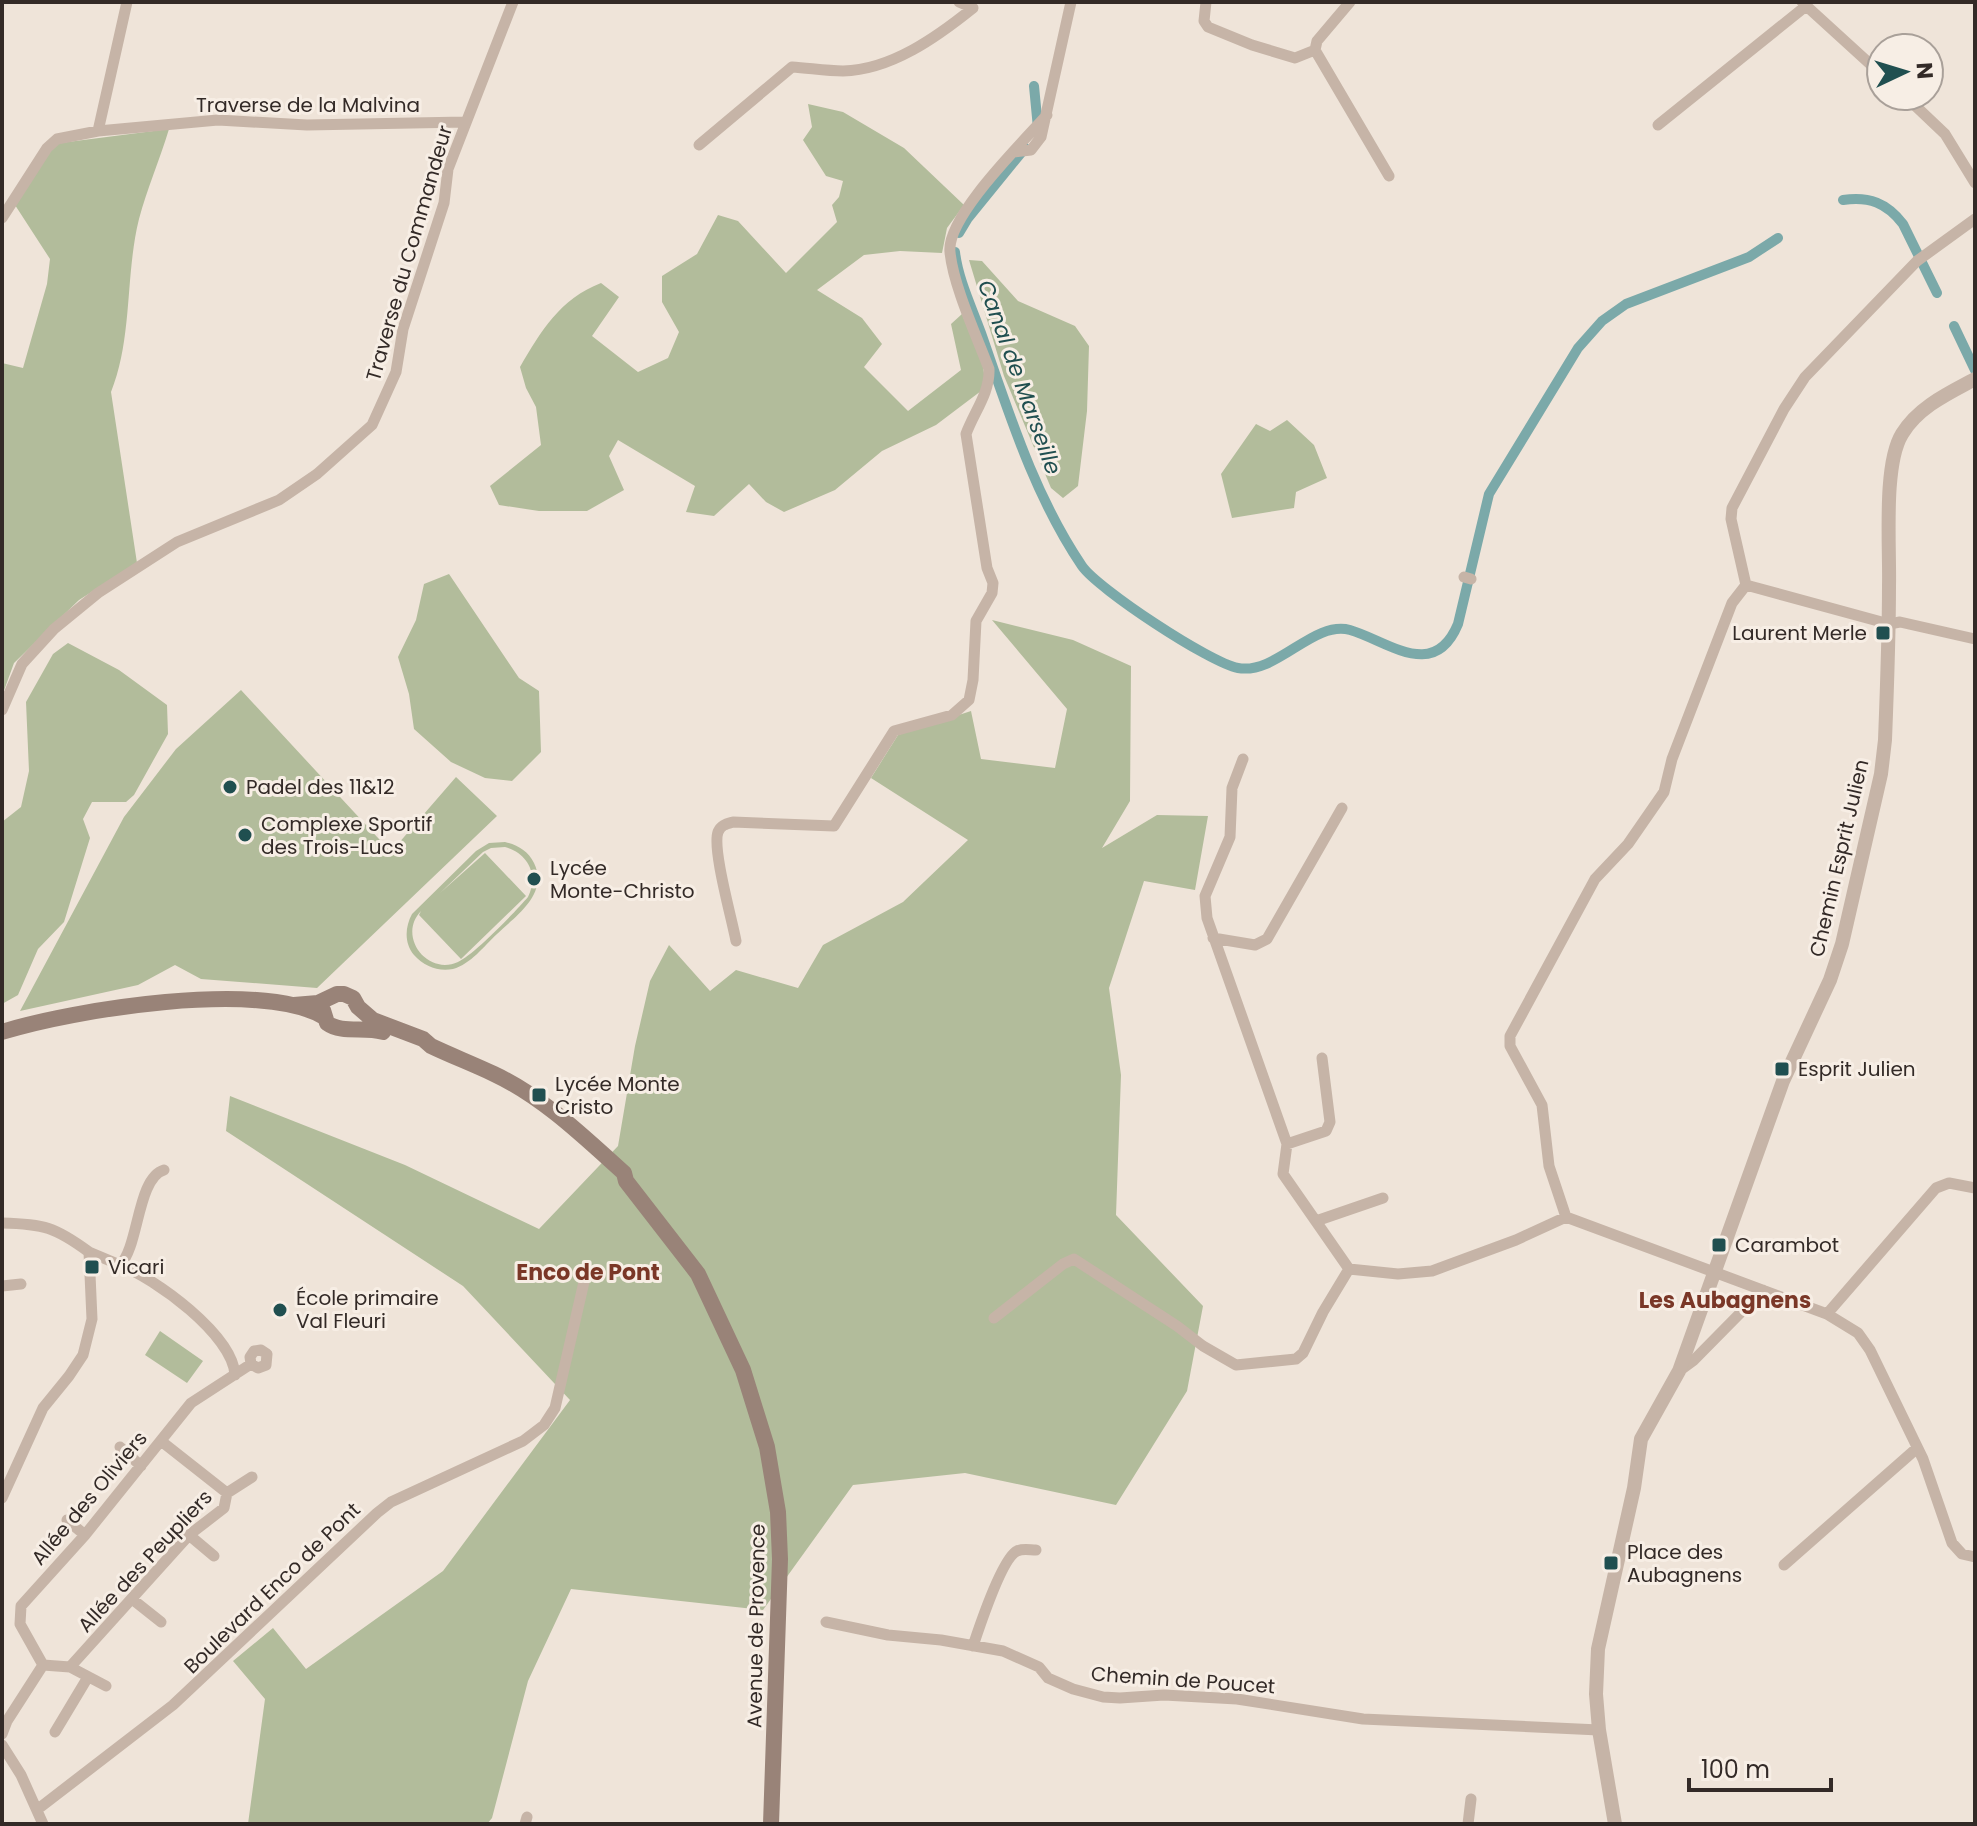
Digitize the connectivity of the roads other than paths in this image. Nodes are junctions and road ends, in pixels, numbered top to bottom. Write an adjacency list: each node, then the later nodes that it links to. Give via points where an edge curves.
1 (127, 2): 14 (street)
2 (513, 2): 12 (street, Traverse du Commandeur)
3 (959, 2): 8 (street)
4 (1071, 2): 28 (street, via 1041,137 1021,151 958,221 951,237 950,252 989,369 989,382 966,434 993,583 976,621 969,700 952,715 894,731 834,826 724,824 717,847)
5 (1206, 2): 9 (street, via 1208,27 1295,58)
6 (1350, 2): 9 (street)
7 (1804, 4): 10 (street); 13 (street)
8 (975, 5): 15 (street, via 898,57 846,71 792,67)
9 (1315, 50): 16 (street)
10 (1865, 59)
11 (1922, 112): 17 (street, via 1945,134)
12 (465, 122): 14 (street, Traverse de la Malvina, via 307,125 218,120); 24 (street, Traverse du Commandeur, via 403,329 396,372 372,425 279,500 177,542 98,593 22,664)
13 (1658, 125)
14 (98, 131): 18 (street, Traverse de la Malvina, via 57,139 47,148)
15 (699, 145)
16 (1389, 176)
17 (1975, 183)
18 (2, 218)
19 (1975, 219): 21 (street, via 1922,258 1805,377 1784,409 1732,508)
20 (1975, 379): 22 (street, Chemin Esprit Julien, via 1921,412 1896,446)
21 (1746, 585): 22 (street); 41 (street, via 1732,603 1659,802 1595,879 1510,1036 1510,1046 1542,1105 1549,1166)
22 (1889, 624): 23 (street); 47 (street, Chemin Esprit Julien, via 1881,774 1842,944 1783,1081)
23 (1975, 639)
24 (2, 710)
25 (1243, 759): 27 (street, via 1232,788 1230,837 1205,896)
26 (1342, 808): 27 (street, via 1267,939 1255,945)
27 (1213, 938): 37 (street)
28 (736, 941)
29 (328, 999): 30 (main road); 31 (main road, via 344,994); 32 (main road)
30 (294, 1005): 32 (main road); 34 (main road, via 223,1000 140,1005 73,1013)
31 (358, 1007): 33 (main road, via 357,1020); 35 (main road, Avenue de Provence, via 373,1020)
32 (324, 1017): 33 (main road, via 332,1027)
33 (347, 1028): 35 (main road, Avenue de Provence, via 367,1028)
34 (2, 1032)
35 (431, 1046): 89 (main road, Avenue de Provence, via 495,1074 561,1117 624,1173 698,1274 743,1370 767,1447 778,1512)
36 (1322, 1058): 37 (street, via 1330,1122 1326,1131)
37 (1287, 1144): 42 (street, via 1283,1174)
38 (164, 1170): 45 (street, via 156,1173 138,1210 129,1251)
39 (1975, 1188): 52 (street, via 1949,1183 1936,1188)
40 (1383, 1198): 42 (street)
41 (1566, 1217): 46 (street, via 1432,1271); 47 (street)
42 (1316, 1221): 46 (street)
43 (2, 1223): 44 (street, via 40,1224)
44 (89, 1252): 45 (street); 63 (street, via 92,1319 83,1355 43,1408)
45 (120, 1265): 56 (street, via 170,1292 220,1340)
46 (1349, 1269): 53 (street, via 1300,1357 1254,1365 1236,1365 1203,1346 1074,1259)
47 (1715, 1271): 51 (street); 55 (street, Chemin Esprit Julien)
48 (584, 1282): 87 (street, Boulevard Enco de Pont, via 555,1408 544,1425 523,1441 391,1502 173,1705)
49 (21, 1284): 50 (street)
50 (2, 1286)
51 (1763, 1290): 52 (street); 55 (street)
52 (1827, 1314): 59 (street, via 1858,1333 1870,1350)
53 (994, 1318)
54 (251, 1364): 56 (street, Allée des Oliviers)
55 (1679, 1371): 80 (street, Chemin Esprit Julien, via 1641,1439 1598,1649)
56 (235, 1375): 57 (street, Allée des Oliviers, via 191,1403)
57 (161, 1441): 60 (street, Allée des Oliviers); 62 (street)
58 (120, 1447): 60 (street)
59 (1916, 1449): 69 (street, via 1952,1543 1962,1554); 70 (street)
60 (141, 1466): 65 (street, Allée des Oliviers)
61 (252, 1477): 62 (street)
62 (227, 1493): 66 (street, Allée des Peupliers, via 224,1508)
63 (2, 1498)
64 (67, 1520): 65 (street)
65 (85, 1535): 75 (street, Allée des Oliviers, via 21,1606 20,1624)
66 (189, 1535): 68 (street); 71 (street, Allée des Peupliers)
67 (1036, 1550): 74 (street, via 1012,1554)
68 (214, 1556)
69 (1975, 1557)
70 (1784, 1565)
71 (132, 1599): 72 (street); 76 (street, Allée des Peupliers)
72 (161, 1622)
73 (826, 1622): 74 (street, Chemin de Poucet)
74 (973, 1646): 80 (street, Chemin de Poucet, via 1003,1651 1039,1667 1048,1678 1103,1697 1237,1699 1363,1719)
75 (43, 1665): 76 (street); 79 (street)
76 (70, 1667): 77 (street)
77 (88, 1677): 78 (street); 81 (street)
78 (106, 1686)
79 (4, 1722): 82 (street)
80 (1599, 1730): 91 (street, Chemin Esprit Julien)
81 (55, 1732)
82 (2, 1734)
83 (2, 1745): 85 (street)
84 (2, 1755): 85 (street)
85 (21, 1775): 87 (street)
86 (1471, 1799): 90 (street)
87 (38, 1809): 88 (street)
88 (43, 1824)
89 (771, 1824)
90 (1468, 1824)
91 (1615, 1824)

